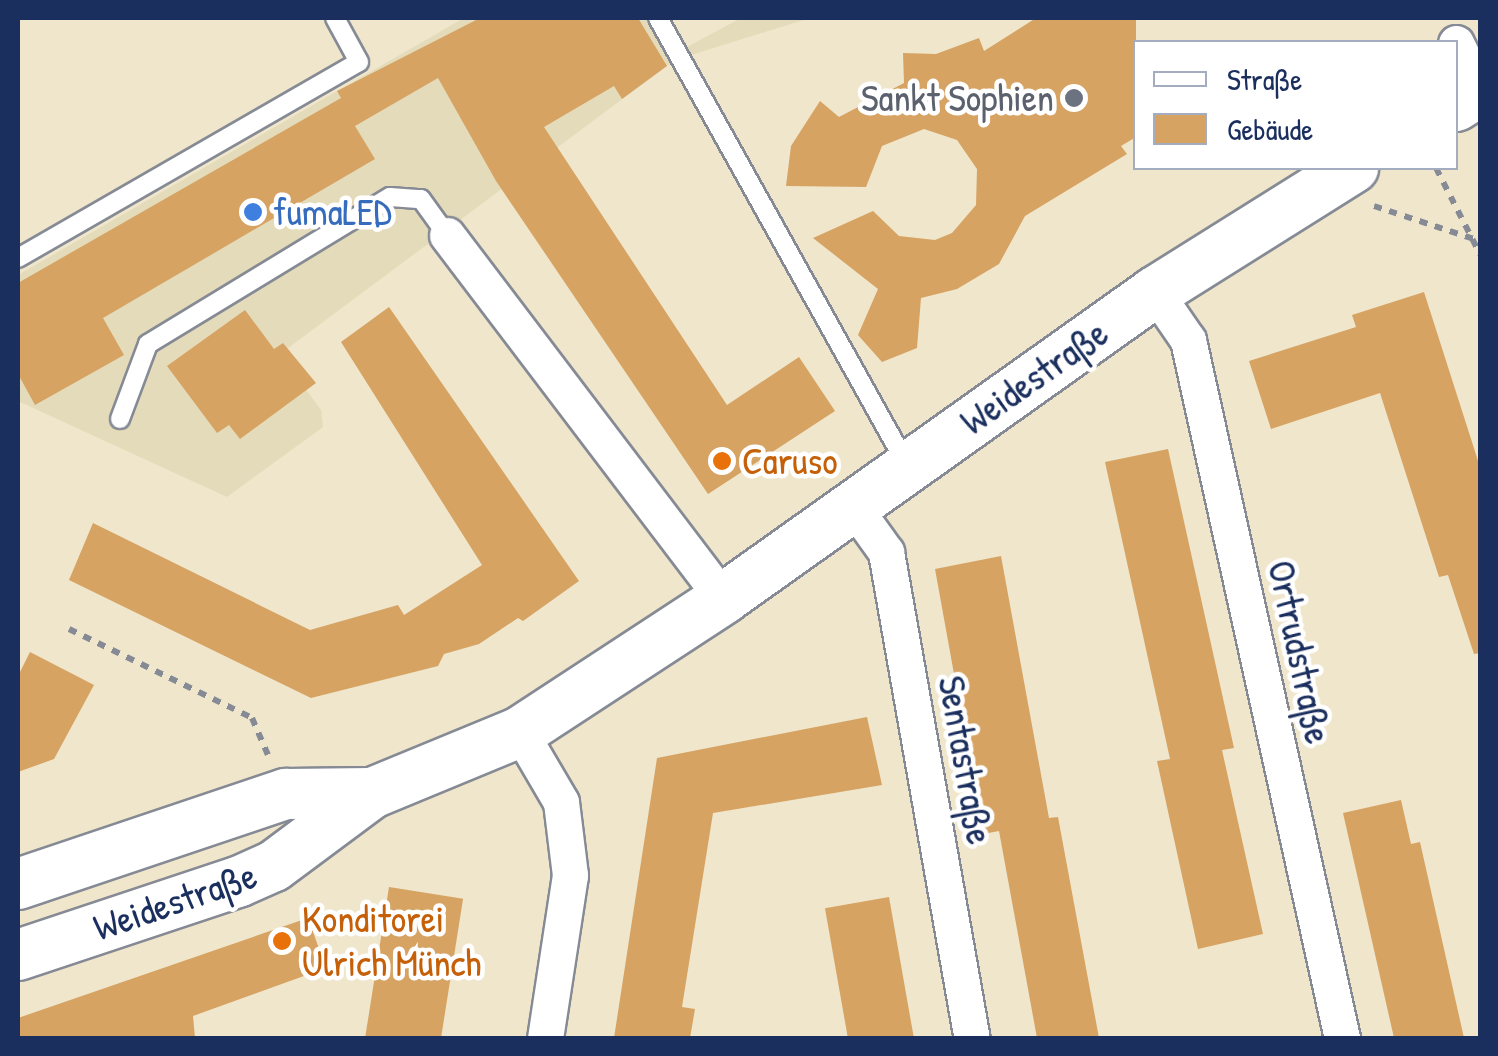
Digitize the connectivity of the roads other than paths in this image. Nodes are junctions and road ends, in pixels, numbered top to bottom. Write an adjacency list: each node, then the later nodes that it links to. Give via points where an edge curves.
1 (335, 18): 8 (lane, via 359,62)
2 (658, 18): 11 (lane)
3 (1458, 49): 4 (street)
4 (1480, 92): 5 (street)
5 (1458, 105)
6 (1336, 178): 9 (street, Weidestraße)
7 (447, 234): 10 (lane, via 421,200 390,198 148,344); 13 (street)
8 (18, 258)
9 (1155, 292): 11 (street, Weidestraße); 20 (street, Ortrudstraße, via 1188,340)
10 (120, 420)
11 (908, 466): 12 (street, Weidestraße)
12 (853, 506): 13 (street, Weidestraße); 19 (street, Sentastraße, via 886,552)
13 (722, 599): 14 (street, Weidestraße)
14 (520, 732): 15 (street, Weidestraße); 18 (street, via 561,802 570,874)
15 (372, 793): 16 (street, Weidestraße, via 286,794); 17 (street, Weidestraße, via 256,874)
16 (18, 884)
17 (18, 955)
18 (545, 1038)
19 (972, 1038)
20 (1342, 1038)

